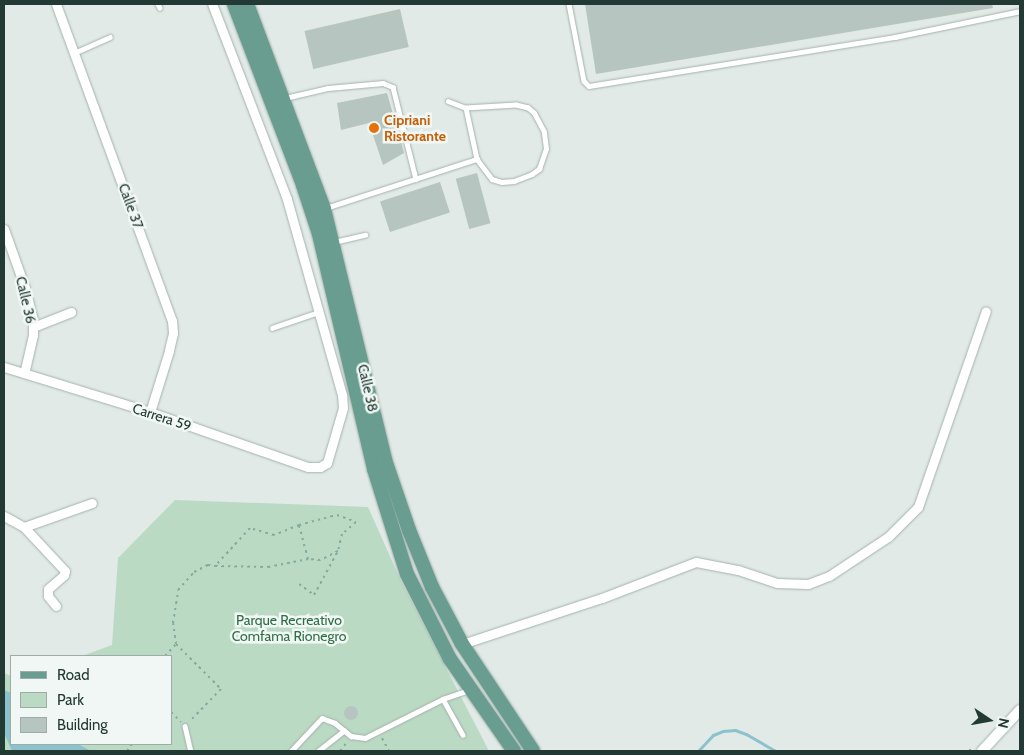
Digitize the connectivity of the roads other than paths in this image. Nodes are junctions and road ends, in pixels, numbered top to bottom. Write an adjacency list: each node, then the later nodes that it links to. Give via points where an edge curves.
1 (56, 4): 8 (street, Calle 37)
2 (212, 4): 20 (street, Calle 38, via 287,199)
3 (234, 4): 32 (main road, Calle 38, via 319,234 374,469 407,574 435,631)
4 (248, 4): 9 (main road, Calle 38)
5 (570, 4): 6 (lane, via 584,81 589,86 895,37)
6 (1020, 11)
7 (110, 37): 8 (lane)
8 (74, 53): 25 (street, Calle 37, via 172,321 170,351)
9 (284, 98): 13 (lane, via 328,88 383,83 393,86); 14 (main road, Calle 38)
10 (448, 101): 11 (lane)
11 (466, 108): 12 (lane); 12 (lane, via 516,105 528,108 544,132 544,159 532,174 502,182 492,179)
12 (477, 159): 13 (lane)
13 (416, 179): 14 (lane)
14 (324, 209): 17 (main road, Calle 38)
15 (4, 229): 21 (street, Calle 36, via 25,288)
16 (365, 235): 17 (lane)
17 (334, 242): 31 (main road, Calle 38, via 385,460 429,579)
18 (986, 311): 31 (street, via 918,507 888,537 829,576 808,584 777,583 738,570 696,562 602,598)
19 (71, 312): 21 (street)
20 (319, 312): 22 (lane); 26 (street, Calle 38, via 343,408 331,454 327,463)
21 (33, 328): 24 (street, Calle 36)
22 (272, 328)
23 (4, 367): 24 (street, Carrera 59)
24 (24, 373): 25 (street, Carrera 59)
25 (150, 412): 26 (street, Carrera 59, via 308,467)
26 (320, 467)
27 (92, 503): 29 (street)
28 (4, 516): 29 (street)
29 (24, 527): 30 (street, via 65,571 48,589 48,596)
30 (56, 606)
31 (462, 644): 42 (main road, Calle 38)
32 (471, 689): 33 (lane); 41 (main road, Calle 38)
33 (443, 699): 36 (lane, via 365,738 351,736); 37 (lane)
34 (1020, 710): 43 (street)
35 (185, 726): 38 (lane)
36 (344, 731): 39 (lane, via 335,722 322,718); 40 (lane)
37 (463, 735)
38 (191, 751)
39 (291, 751)
40 (318, 751)
41 (514, 751)
42 (534, 751)
43 (982, 751)

